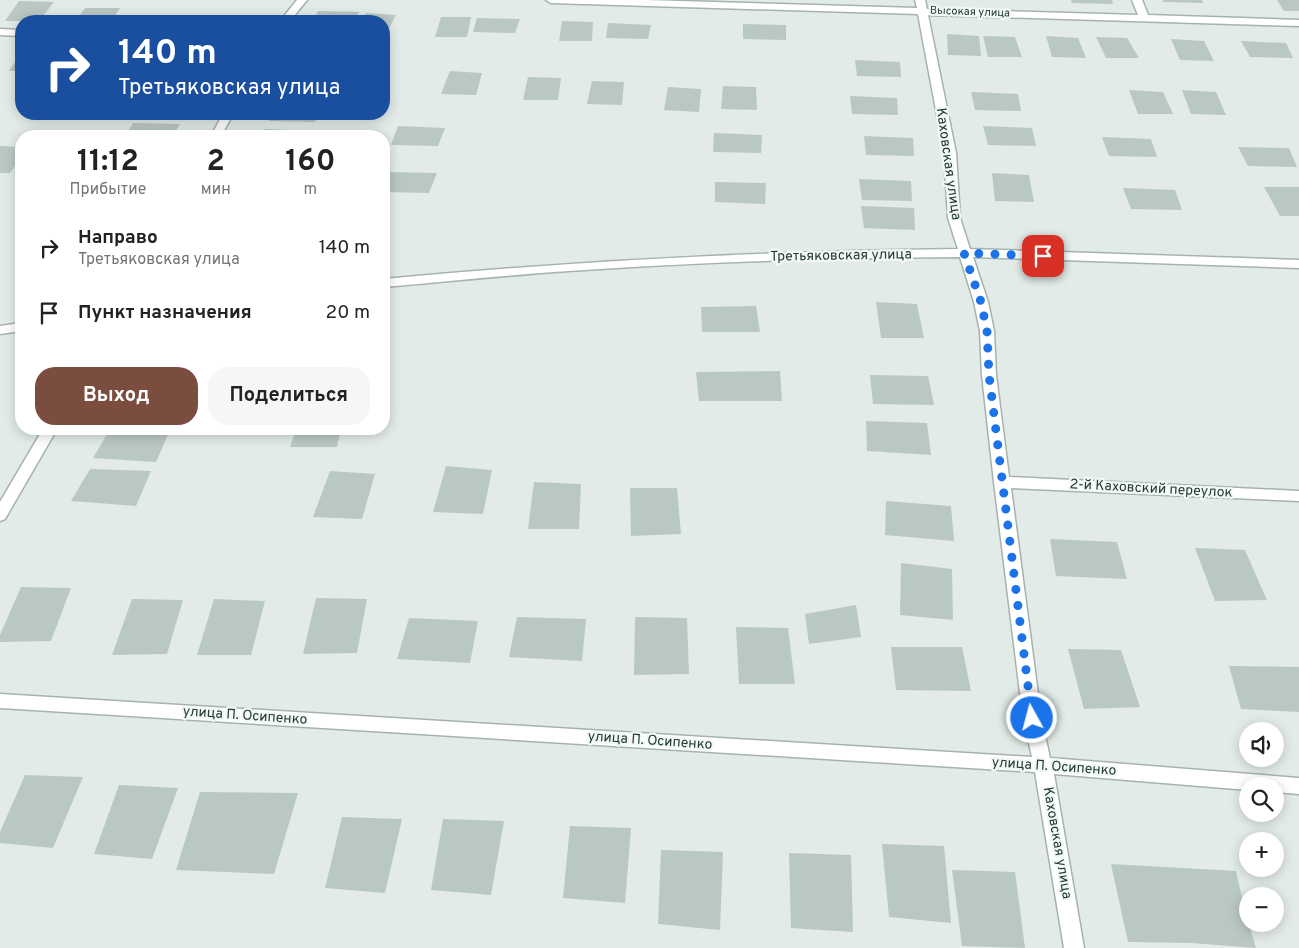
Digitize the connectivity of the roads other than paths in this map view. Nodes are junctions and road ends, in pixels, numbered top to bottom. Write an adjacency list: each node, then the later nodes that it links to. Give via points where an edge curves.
1 (302, 0): 5 (street)
2 (551, 0): 4 (street, Высокая улица)
3 (1137, 0): 6 (street)
4 (921, 5): 6 (street, Высокая улица); 10 (street, Каховская улица, via 950,153 954,218)
5 (290, 15)
6 (1144, 18): 7 (street, Высокая улица)
7 (1299, 24)
8 (0, 32): 9 (street)
9 (15, 33)
10 (964, 253): 11 (street, Третьяковская улица); 12 (street, Третьяковская улица, via 688,258); 16 (street, Каховская улица, via 987,331)
11 (1299, 264)
12 (390, 282)
13 (15, 328): 14 (street)
14 (0, 330)
15 (47, 435): 18 (street)
16 (1002, 482): 17 (street, 2-й Каховский переулок); 20 (street, Каховская улица, via 1032,718)
17 (1299, 496)
18 (0, 515)
19 (0, 701): 20 (street, улица П. Осипенко)
20 (1042, 765): 21 (street, улица П. Осипенко); 22 (street, Каховская улица, via 1051,801)
21 (1299, 786)
22 (1074, 948)

